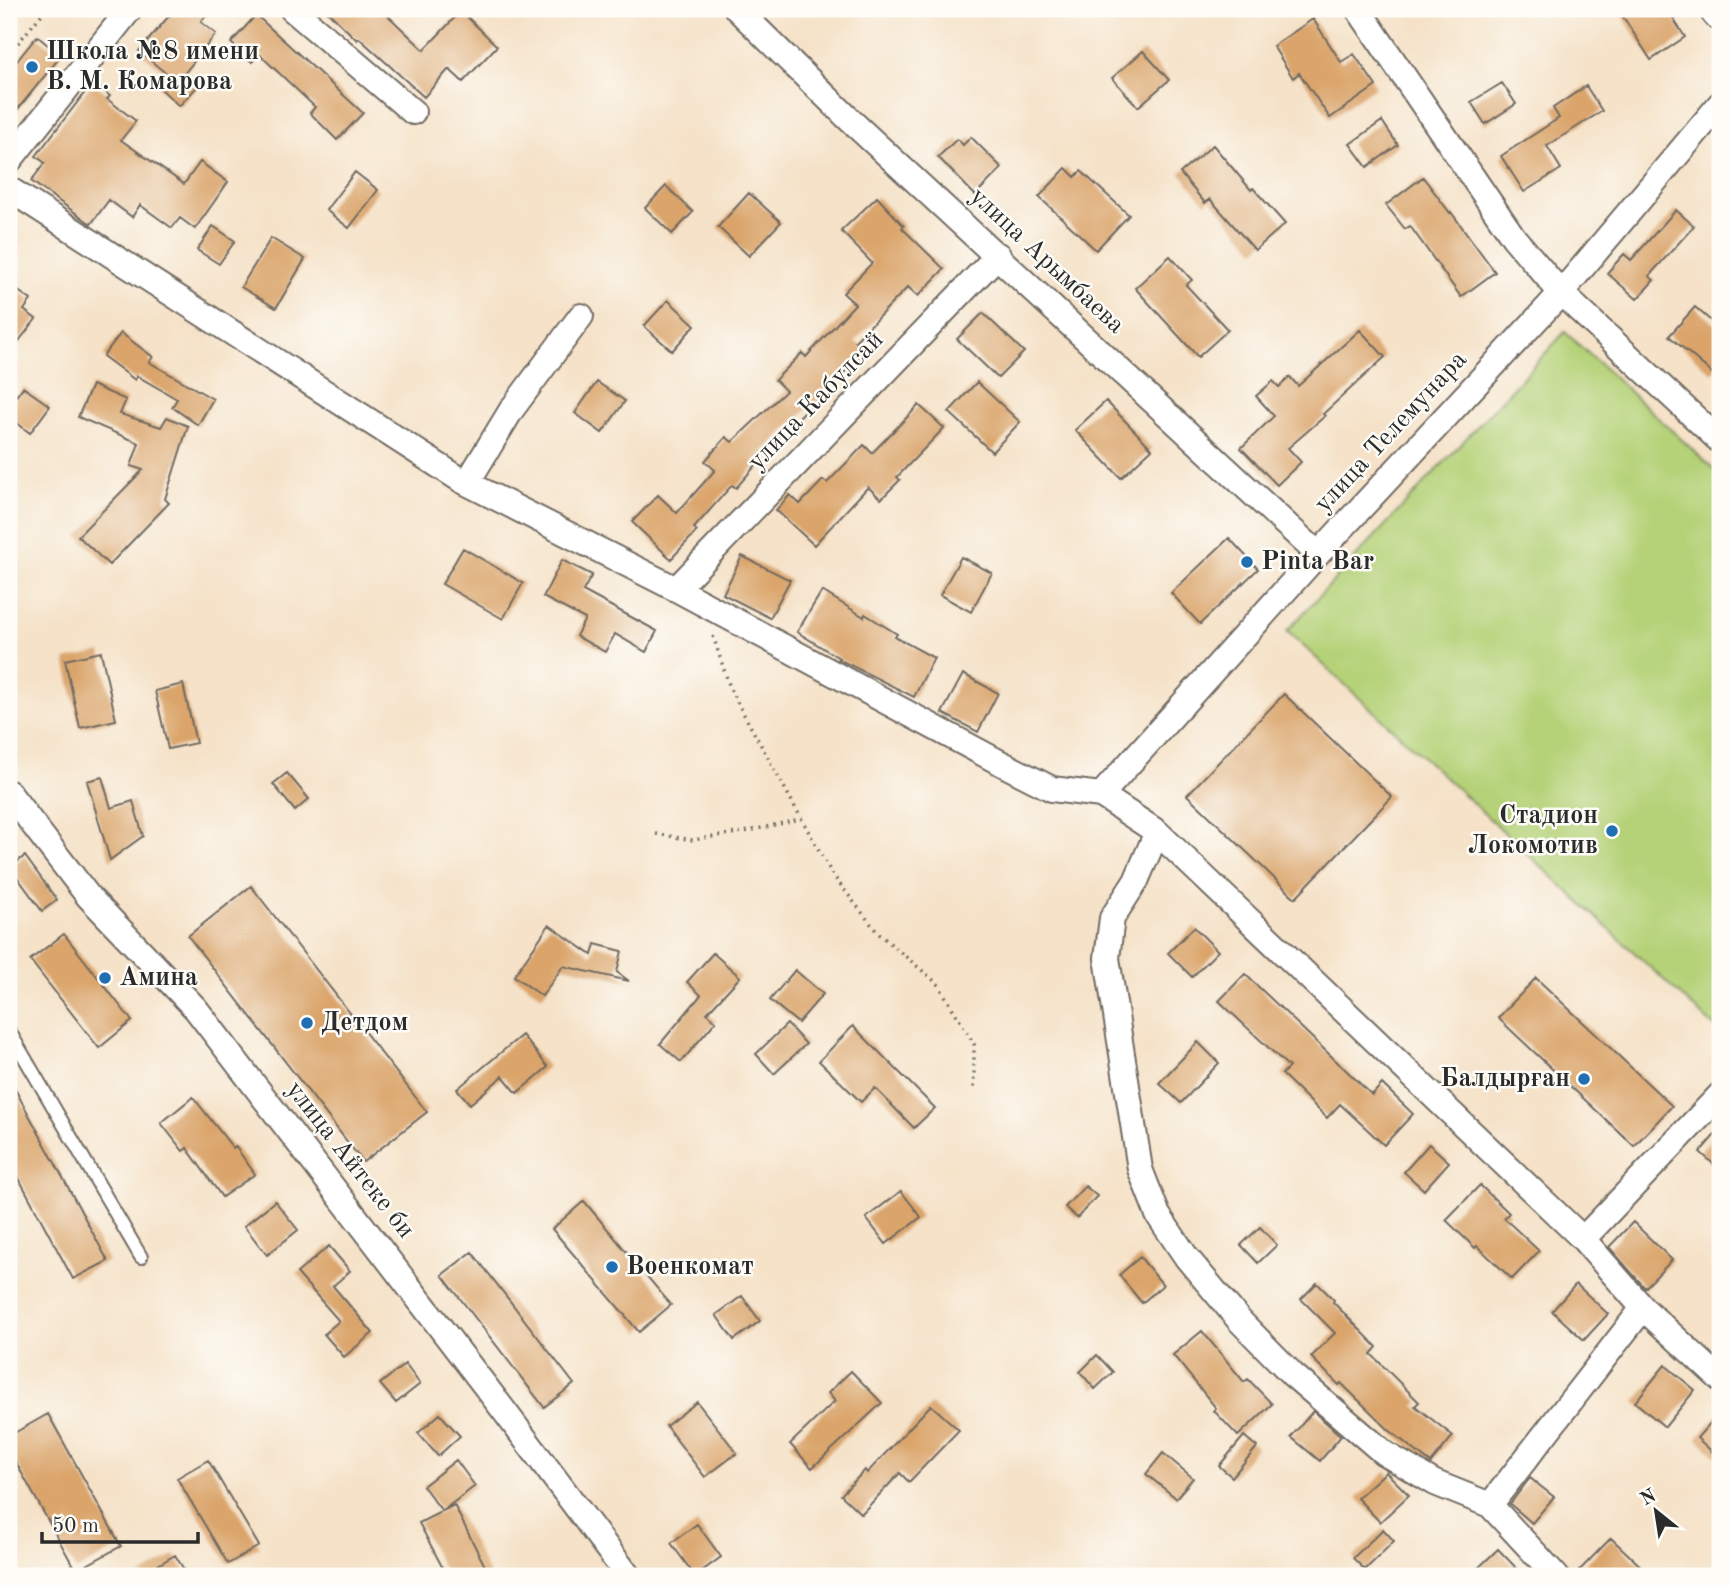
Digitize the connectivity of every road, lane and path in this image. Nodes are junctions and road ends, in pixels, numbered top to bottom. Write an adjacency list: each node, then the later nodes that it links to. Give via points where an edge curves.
1 (46, 9): 9 (path)
2 (130, 9): 13 (street)
3 (292, 9): 12 (street)
4 (737, 9): 15 (street, улица Арымбаева)
5 (1358, 9): 16 (street, via 1514,238)
6 (1717, 9): 7 (main road)
7 (1720, 13)
8 (9, 37): 9 (path)
9 (17, 43): 10 (path)
10 (9, 54)
11 (1720, 104): 16 (street, улица Телемунара)
12 (412, 112)
13 (9, 161)
14 (9, 189): 19 (street)
15 (998, 255): 20 (street, улица Арымбаева); 21 (street, улица Кабулсай)
16 (1561, 293): 18 (street); 20 (street, улица Телемунара)
17 (581, 316): 19 (street)
18 (1720, 441)
19 (464, 481): 21 (street)
20 (1318, 554): 24 (street, улица Телемунара)
21 (676, 589): 22 (street)
22 (703, 604): 24 (street, via 1052,789); 25 (path, via 731,691)
23 (9, 793): 36 (street, улица Айтеке би, via 88,895 195,1009)
24 (1101, 795): 26 (street)
25 (800, 819): 27 (path, via 693,840); 29 (path, via 832,874 878,933 938,984 974,1044)
26 (1157, 832): 31 (street); 35 (street, via 1136,880 1112,918 1107,958 1140,1168 1158,1215 1239,1320 1319,1398 1384,1454 1435,1483)
27 (656, 834)
28 (9, 1032): 32 (lane)
29 (974, 1090)
30 (1720, 1095): 31 (street)
31 (1583, 1239): 33 (street)
32 (141, 1257)
33 (1643, 1308): 34 (street); 35 (street)
34 (1720, 1379)
35 (1490, 1505): 37 (street)
36 (628, 1576)
37 (1556, 1576)

